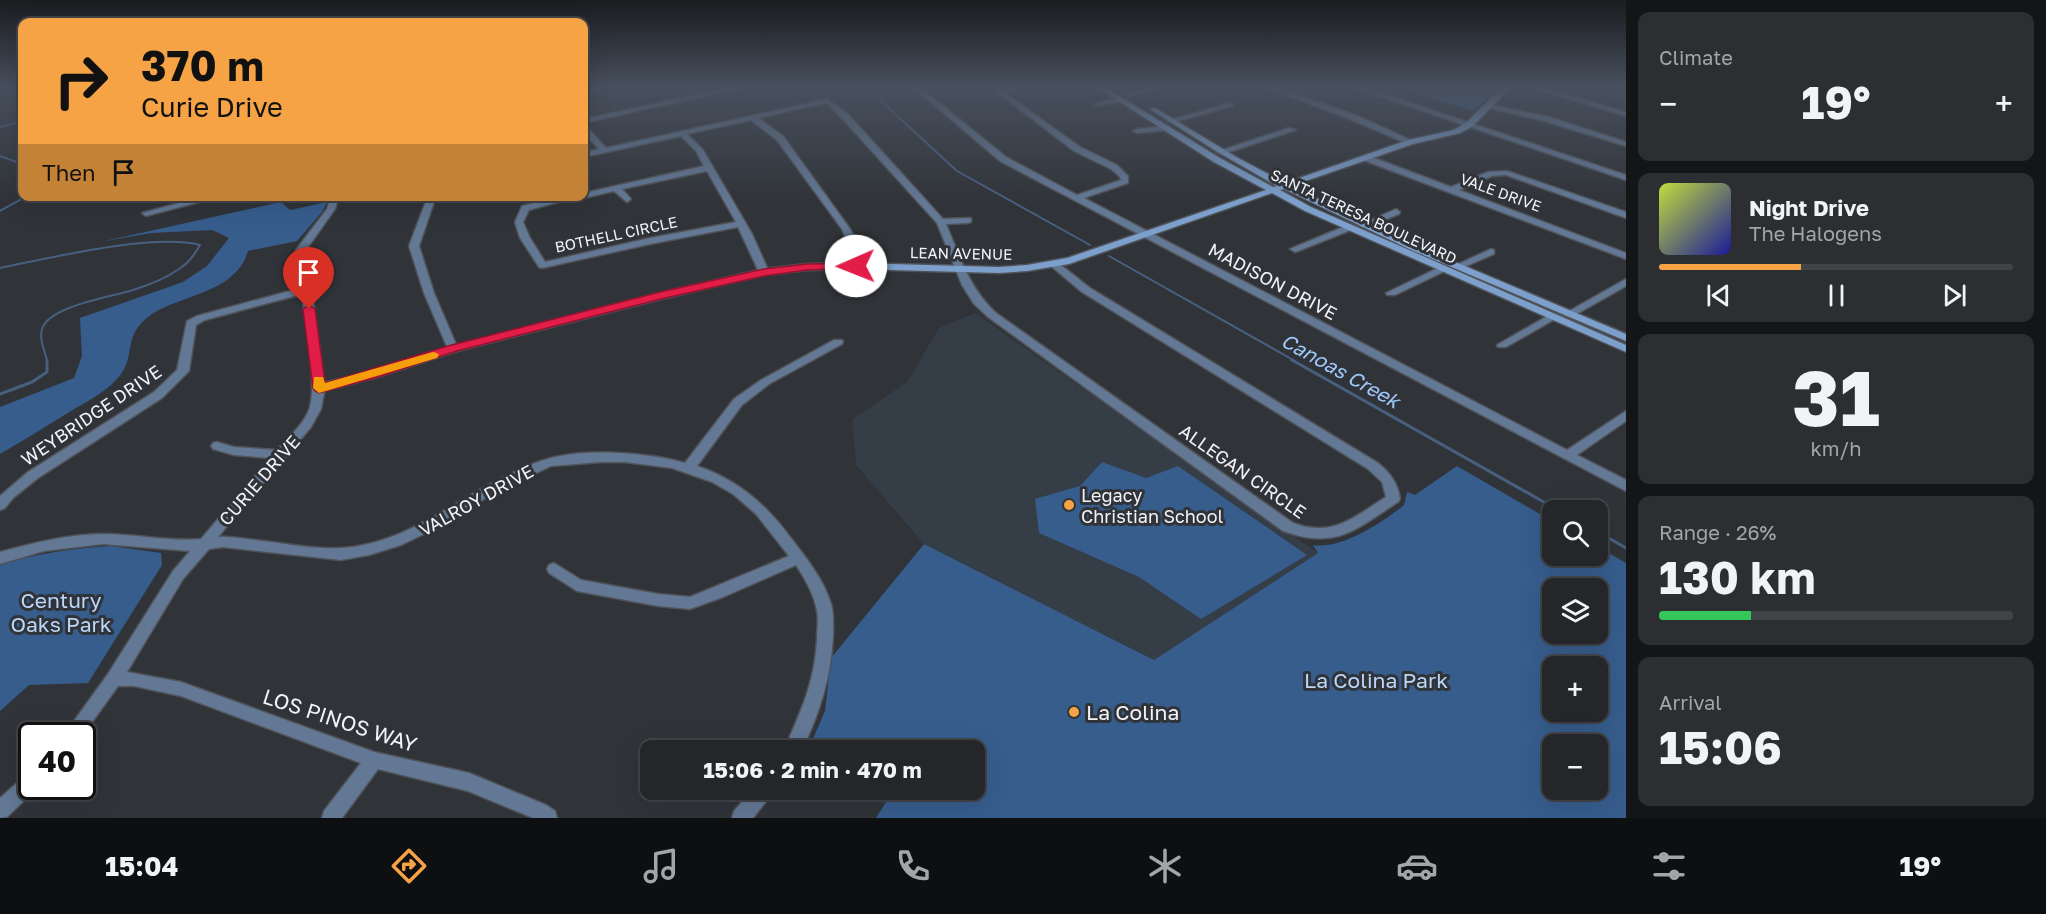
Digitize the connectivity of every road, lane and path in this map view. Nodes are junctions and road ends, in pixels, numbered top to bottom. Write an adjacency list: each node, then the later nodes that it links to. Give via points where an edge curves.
1 (717, 126): 16 (street)
2 (764, 126): 49 (street, via 780,138 846,229)
3 (854, 126): 40 (street)
4 (963, 126): 30 (street, MADISON DRIVE, via 1002,159)
5 (1046, 126): 30 (street, via 1124,176 1125,181)
6 (1163, 126): 14 (street)
7 (1171, 126): 20 (street, SANTA TERESA BOULEVARD)
8 (1171, 126): 27 (street, SANTA TERESA BOULEVARD)
9 (1374, 126): 17 (street)
10 (1465, 126): 17 (street, LEAN AVENUE)
11 (1471, 126): 24 (street)
12 (1569, 126): 18 (street)
13 (1292, 130): 20 (street)
14 (1137, 131)
15 (588, 133): 19 (street)
16 (683, 134): 19 (street); 23 (street, via 699,150)
17 (1411, 142): 22 (street, LEAN AVENUE)
18 (1626, 144)
19 (604, 150): 21 (street)
20 (1220, 152): 26 (street, SANTA TERESA BOULEVARD)
21 (588, 154)
22 (1366, 158): 26 (street, LEAN AVENUE); 28 (street, VALE DRIVE)
23 (708, 168): 25 (street); 41 (street)
24 (1626, 178)
25 (615, 187): 29 (street); 31 (street)
26 (1284, 187): 27 (street, LEAN AVENUE); 42 (street, SANTA TERESA BOULEVARD)
27 (1272, 190): 43 (street, SANTA TERESA BOULEVARD); 44 (street, LEAN AVENUE)
28 (1452, 190): 38 (street, via 1491,174 1507,173); 47 (street, VALE DRIVE)
29 (588, 194)
30 (1076, 198): 44 (street, MADISON DRIVE)
31 (627, 199)
32 (197, 201): 37 (street)
33 (334, 201): 55 (street, CURIE DRIVE, via 301,250)
34 (430, 201): 62 (street, via 414,246)
35 (555, 201): 41 (street, BOTHELL CIRCLE, via 525,208 519,222 542,265)
36 (1396, 212): 42 (street)
37 (146, 213)
38 (1626, 215)
39 (968, 220): 40 (street)
40 (941, 222): 51 (street)
41 (740, 224): 53 (street)
42 (1364, 225): 50 (street, SANTA TERESA BOULEVARD)
43 (1348, 228): 45 (street); 52 (street, SANTA TERESA BOULEVARD)
44 (1146, 233): 48 (street, LEAN AVENUE); 68 (street, MADISON DRIVE)
45 (1295, 249)
46 (1491, 252): 50 (street)
47 (1626, 256)
48 (1054, 264): 51 (street, LEAN AVENUE); 51 (street, ALLEGAN CIRCLE, via 1086,290 1373,466 1387,476 1393,499 1336,533 1312,536 1288,527 1000,322 978,302)
49 (856, 266): 51 (street, LEAN AVENUE); 53 (street, LEAN AVENUE)
50 (1459, 266): 57 (street, SANTA TERESA BOULEVARD)
51 (962, 269)
52 (1442, 269): 56 (street); 58 (street, SANTA TERESA BOULEVARD)
53 (764, 272): 62 (street, LEAN AVENUE)
54 (1626, 282): 57 (street)
55 (307, 289): 64 (street, CURIE DRIVE); 71 (street, WEYBRIDGE DRIVE, via 191,323 183,371 173,382 33,475)
56 (1391, 293)
57 (1569, 314): 59 (street, SANTA TERESA BOULEVARD)
58 (1551, 317): 61 (street); 63 (street, SANTA TERESA BOULEVARD)
59 (1626, 338)
60 (838, 342): 69 (street, via 765,382 738,402)
61 (1502, 345)
62 (453, 349): 64 (street, LEAN AVENUE)
63 (1626, 350)
64 (319, 388): 67 (street, CURIE DRIVE, via 307,424)
65 (1626, 415): 68 (street)
66 (217, 446): 67 (street)
67 (282, 455): 72 (street, CURIE DRIVE)
68 (1568, 455): 70 (street, MADISON DRIVE)
69 (688, 467): 72 (street, VALROY DRIVE, via 638,457 601,456 543,464 411,536 356,553 341,555 223,542); 74 (street, VALROY DRIVE, via 735,489 757,506)
70 (1626, 486)
71 (0, 505)
72 (203, 544): 73 (street, VALROY DRIVE, via 103,539 44,546); 76 (street, CURIE DRIVE, via 166,591)
73 (0, 558)
74 (798, 558): 75 (street, via 690,603 577,585); 78 (street, VALROY DRIVE, via 815,583 825,612 822,679)
75 (554, 569)
76 (114, 679): 77 (street, CURIE DRIVE); 79 (street, LOS PINOS WAY, via 181,689)
77 (83, 722)
78 (798, 740)
79 (375, 760): 83 (street); 84 (street, LOS PINOS WAY, via 469,782)
80 (18, 794): 82 (street)
81 (756, 800): 85 (street)
82 (0, 811)
83 (330, 818)
84 (548, 818)
85 (741, 818)

